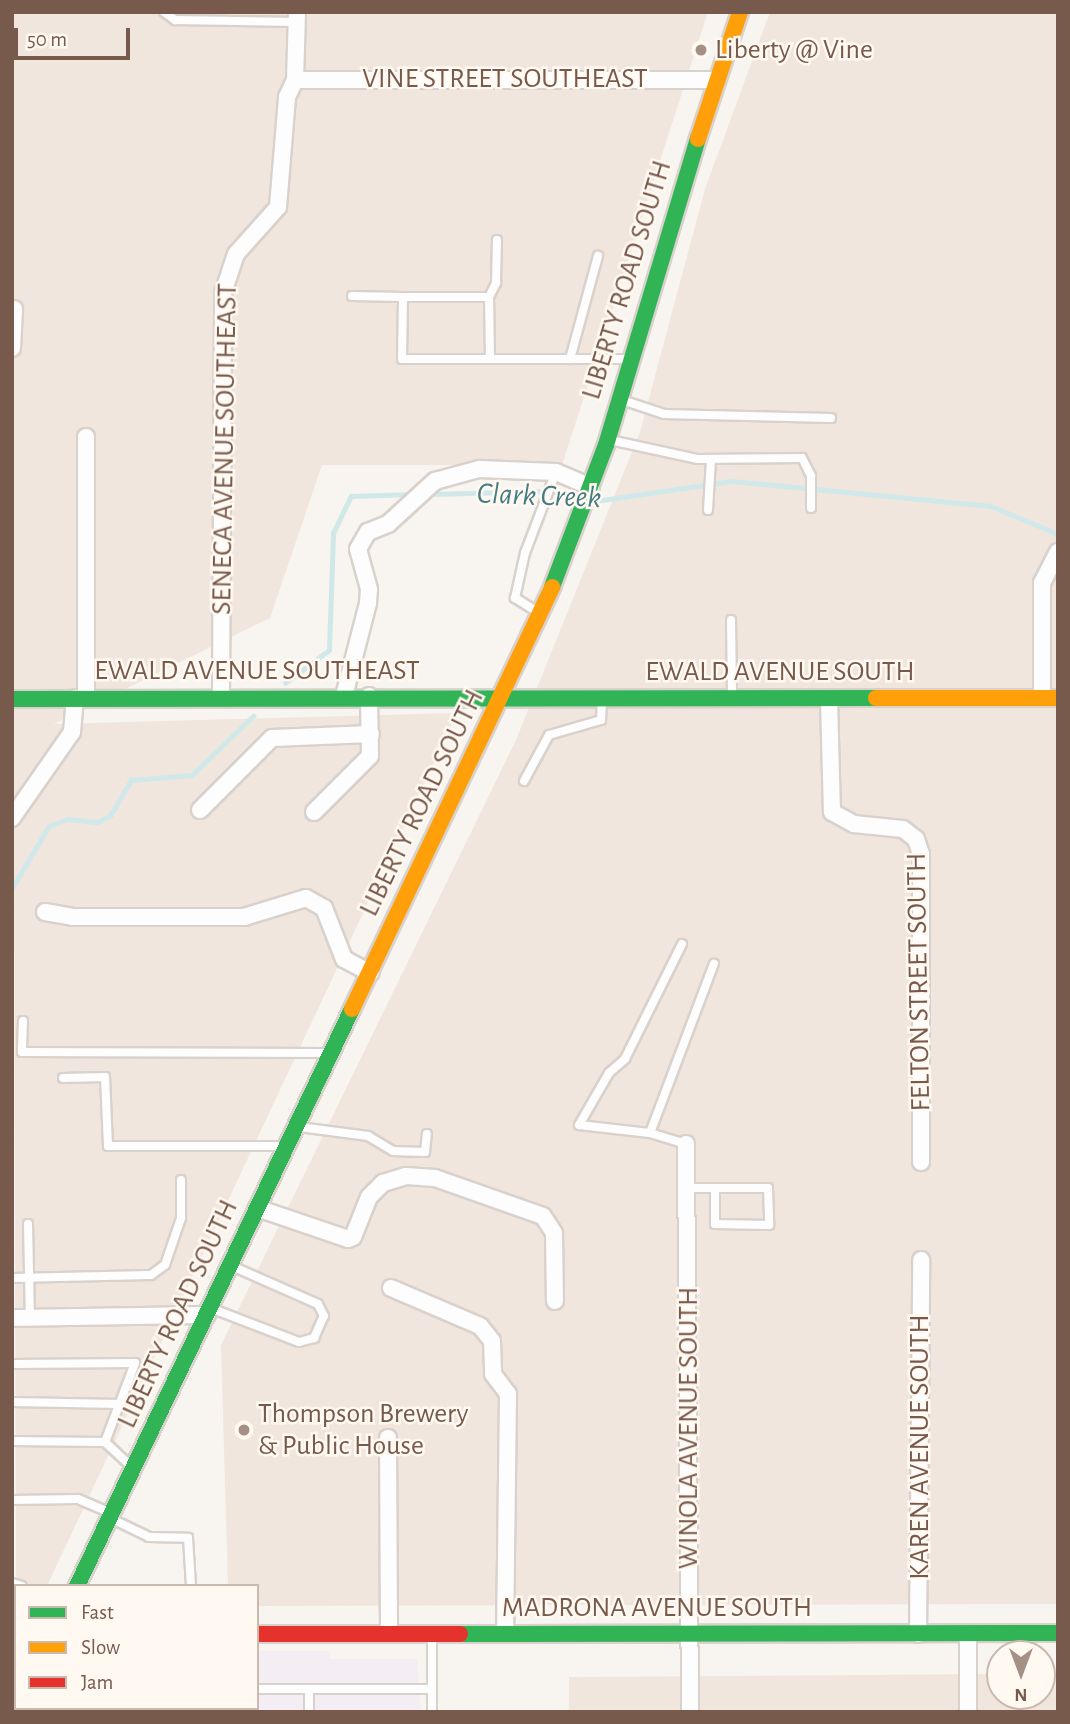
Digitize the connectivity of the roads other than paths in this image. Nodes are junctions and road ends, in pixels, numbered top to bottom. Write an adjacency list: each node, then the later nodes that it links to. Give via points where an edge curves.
1 (164, 12): 3 (lane, via 175,20)
2 (740, 12): 5 (main road, LIBERTY ROAD SOUTH)
3 (297, 17): 4 (street, SENECA AVENUE SOUTHEAST)
4 (295, 80): 5 (street, VINE STREET SOUTHEAST); 30 (street, SENECA AVENUE SOUTHEAST, via 287,97 278,207 236,254 223,293)
5 (715, 80): 15 (main road, LIBERTY ROAD SOUTH)
6 (497, 240): 10 (lane, via 496,283)
7 (598, 256): 14 (lane)
8 (352, 296): 9 (lane)
9 (402, 297): 10 (lane); 13 (lane, via 402,359)
10 (489, 297): 13 (lane)
11 (14, 309): 12 (street)
12 (12, 348)
13 (490, 359): 14 (lane)
14 (570, 359): 15 (lane)
15 (631, 359): 16 (main road, LIBERTY ROAD SOUTH)
16 (619, 399): 17 (lane, via 664,414); 19 (main road, LIBERTY ROAD SOUTH)
17 (831, 418)
18 (86, 438): 31 (street)
19 (607, 440): 20 (lane); 22 (main road, LIBERTY ROAD SOUTH)
20 (711, 460): 23 (lane, via 802,458 811,476); 24 (lane)
21 (556, 472): 22 (street); 26 (lane, via 525,553 515,598); 28 (street, via 479,469 435,481 388,524 368,532 358,550 369,589 362,637)
22 (592, 488): 26 (main road, LIBERTY ROAD SOUTH)
23 (811, 508)
24 (708, 510)
25 (1058, 552): 34 (street, via 1042,583)
26 (541, 613): 32 (main road, LIBERTY ROAD SOUTH)
27 (731, 620): 36 (lane)
28 (344, 696): 29 (main road, EWALD AVENUE SOUTHEAST); 30 (main road, EWALD AVENUE SOUTHEAST)
29 (369, 696): 32 (main road, EWALD AVENUE SOUTHEAST); 38 (street)
30 (221, 697): 31 (main road, EWALD AVENUE SOUTHEAST)
31 (80, 698): 35 (main road, EWALD AVENUE SOUTHEAST); 42 (street, via 72,732)
32 (502, 698): 33 (main road, EWALD AVENUE SOUTH); 46 (main road, LIBERTY ROAD SOUTH)
33 (603, 698): 36 (main road, EWALD AVENUE SOUTH); 39 (lane, via 601,720 549,735)
34 (1050, 698): 37 (main road, EWALD AVENUE SOUTH)
35 (12, 699)
36 (732, 699): 37 (main road, EWALD AVENUE SOUTH)
37 (830, 699): 55 (street, FELTON STREET SOUTH, via 832,812 854,824 903,829 916,839 921,854)
38 (371, 734): 40 (street, via 272,737); 41 (street, via 370,756)
39 (524, 781)
40 (200, 810)
41 (314, 812)
42 (12, 818)
43 (45, 912): 46 (street, via 72,917 244,917 306,898 324,908 344,960)
44 (682, 944): 51 (lane, via 625,1059 609,1073 579,1125)
45 (714, 964): 51 (lane)
46 (370, 973): 48 (main road, LIBERTY ROAD SOUTH)
47 (23, 1021): 48 (lane, via 22,1052)
48 (331, 1053): 50 (main road, LIBERTY ROAD SOUTH)
49 (63, 1078): 54 (lane, via 105,1077 108,1146)
50 (296, 1126): 52 (lane, via 368,1136 393,1152 425,1152); 54 (main road, LIBERTY ROAD SOUTH)
51 (650, 1133): 53 (lane)
52 (427, 1134)
53 (686, 1144): 57 (street, WINOLA AVENUE SOUTH)
54 (287, 1146): 59 (main road, LIBERTY ROAD SOUTH)
55 (921, 1162)
56 (181, 1180): 64 (lane, via 181,1218 165,1265 151,1275)
57 (688, 1188): 58 (lane); 86 (street, WINOLA AVENUE SOUTH)
58 (715, 1188): 58 (lane, via 768,1188 769,1226 715,1224)
59 (257, 1208): 62 (main road, LIBERTY ROAD SOUTH); 66 (street, via 348,1239 353,1237 369,1197 383,1183 406,1176 435,1178 543,1216 554,1233)
60 (28, 1224): 64 (lane)
61 (921, 1260): 87 (street, KAREN AVENUE SOUTH)
62 (230, 1265): 67 (main road, LIBERTY ROAD SOUTH); 67 (lane, via 318,1304 324,1316 314,1338 299,1342)
63 (12, 1278): 64 (lane)
64 (29, 1278): 69 (lane)
65 (391, 1288): 85 (street, via 480,1326 492,1341 493,1374 508,1394)
66 (555, 1301)
67 (209, 1311): 69 (street); 76 (main road, LIBERTY ROAD SOUTH)
68 (12, 1318): 69 (street)
69 (30, 1318)
70 (12, 1364): 72 (lane, via 135,1363)
71 (12, 1402): 72 (lane)
72 (120, 1404): 75 (lane)
73 (388, 1438): 83 (street)
74 (12, 1441): 75 (lane)
75 (105, 1442): 76 (lane)
76 (134, 1468): 78 (main road, LIBERTY ROAD SOUTH)
77 (12, 1500): 78 (lane, via 78,1499)
78 (111, 1515): 79 (main road, LIBERTY ROAD SOUTH); 80 (lane, via 149,1537 188,1538)
79 (78, 1584)
80 (191, 1584)
81 (1058, 1633): 88 (main road, MADRONA AVENUE SOUTH)
82 (259, 1634): 83 (main road, MADRONA AVENUE SOUTH)
83 (389, 1634): 84 (main road, MADRONA AVENUE SOUTH)
84 (432, 1634): 85 (main road, MADRONA AVENUE SOUTH); 91 (lane)
85 (505, 1634): 86 (main road, MADRONA AVENUE SOUTH)
86 (690, 1634): 87 (main road, MADRONA AVENUE SOUTH); 94 (street, WINOLA AVENUE SOUTH)
87 (918, 1634): 88 (main road, MADRONA AVENUE SOUTH)
88 (968, 1634): 95 (street)
89 (259, 1689): 90 (lane)
90 (309, 1689): 91 (lane); 92 (lane)
91 (432, 1689): 93 (lane)
92 (309, 1712)
93 (432, 1712)
94 (690, 1712)
95 (968, 1712)

